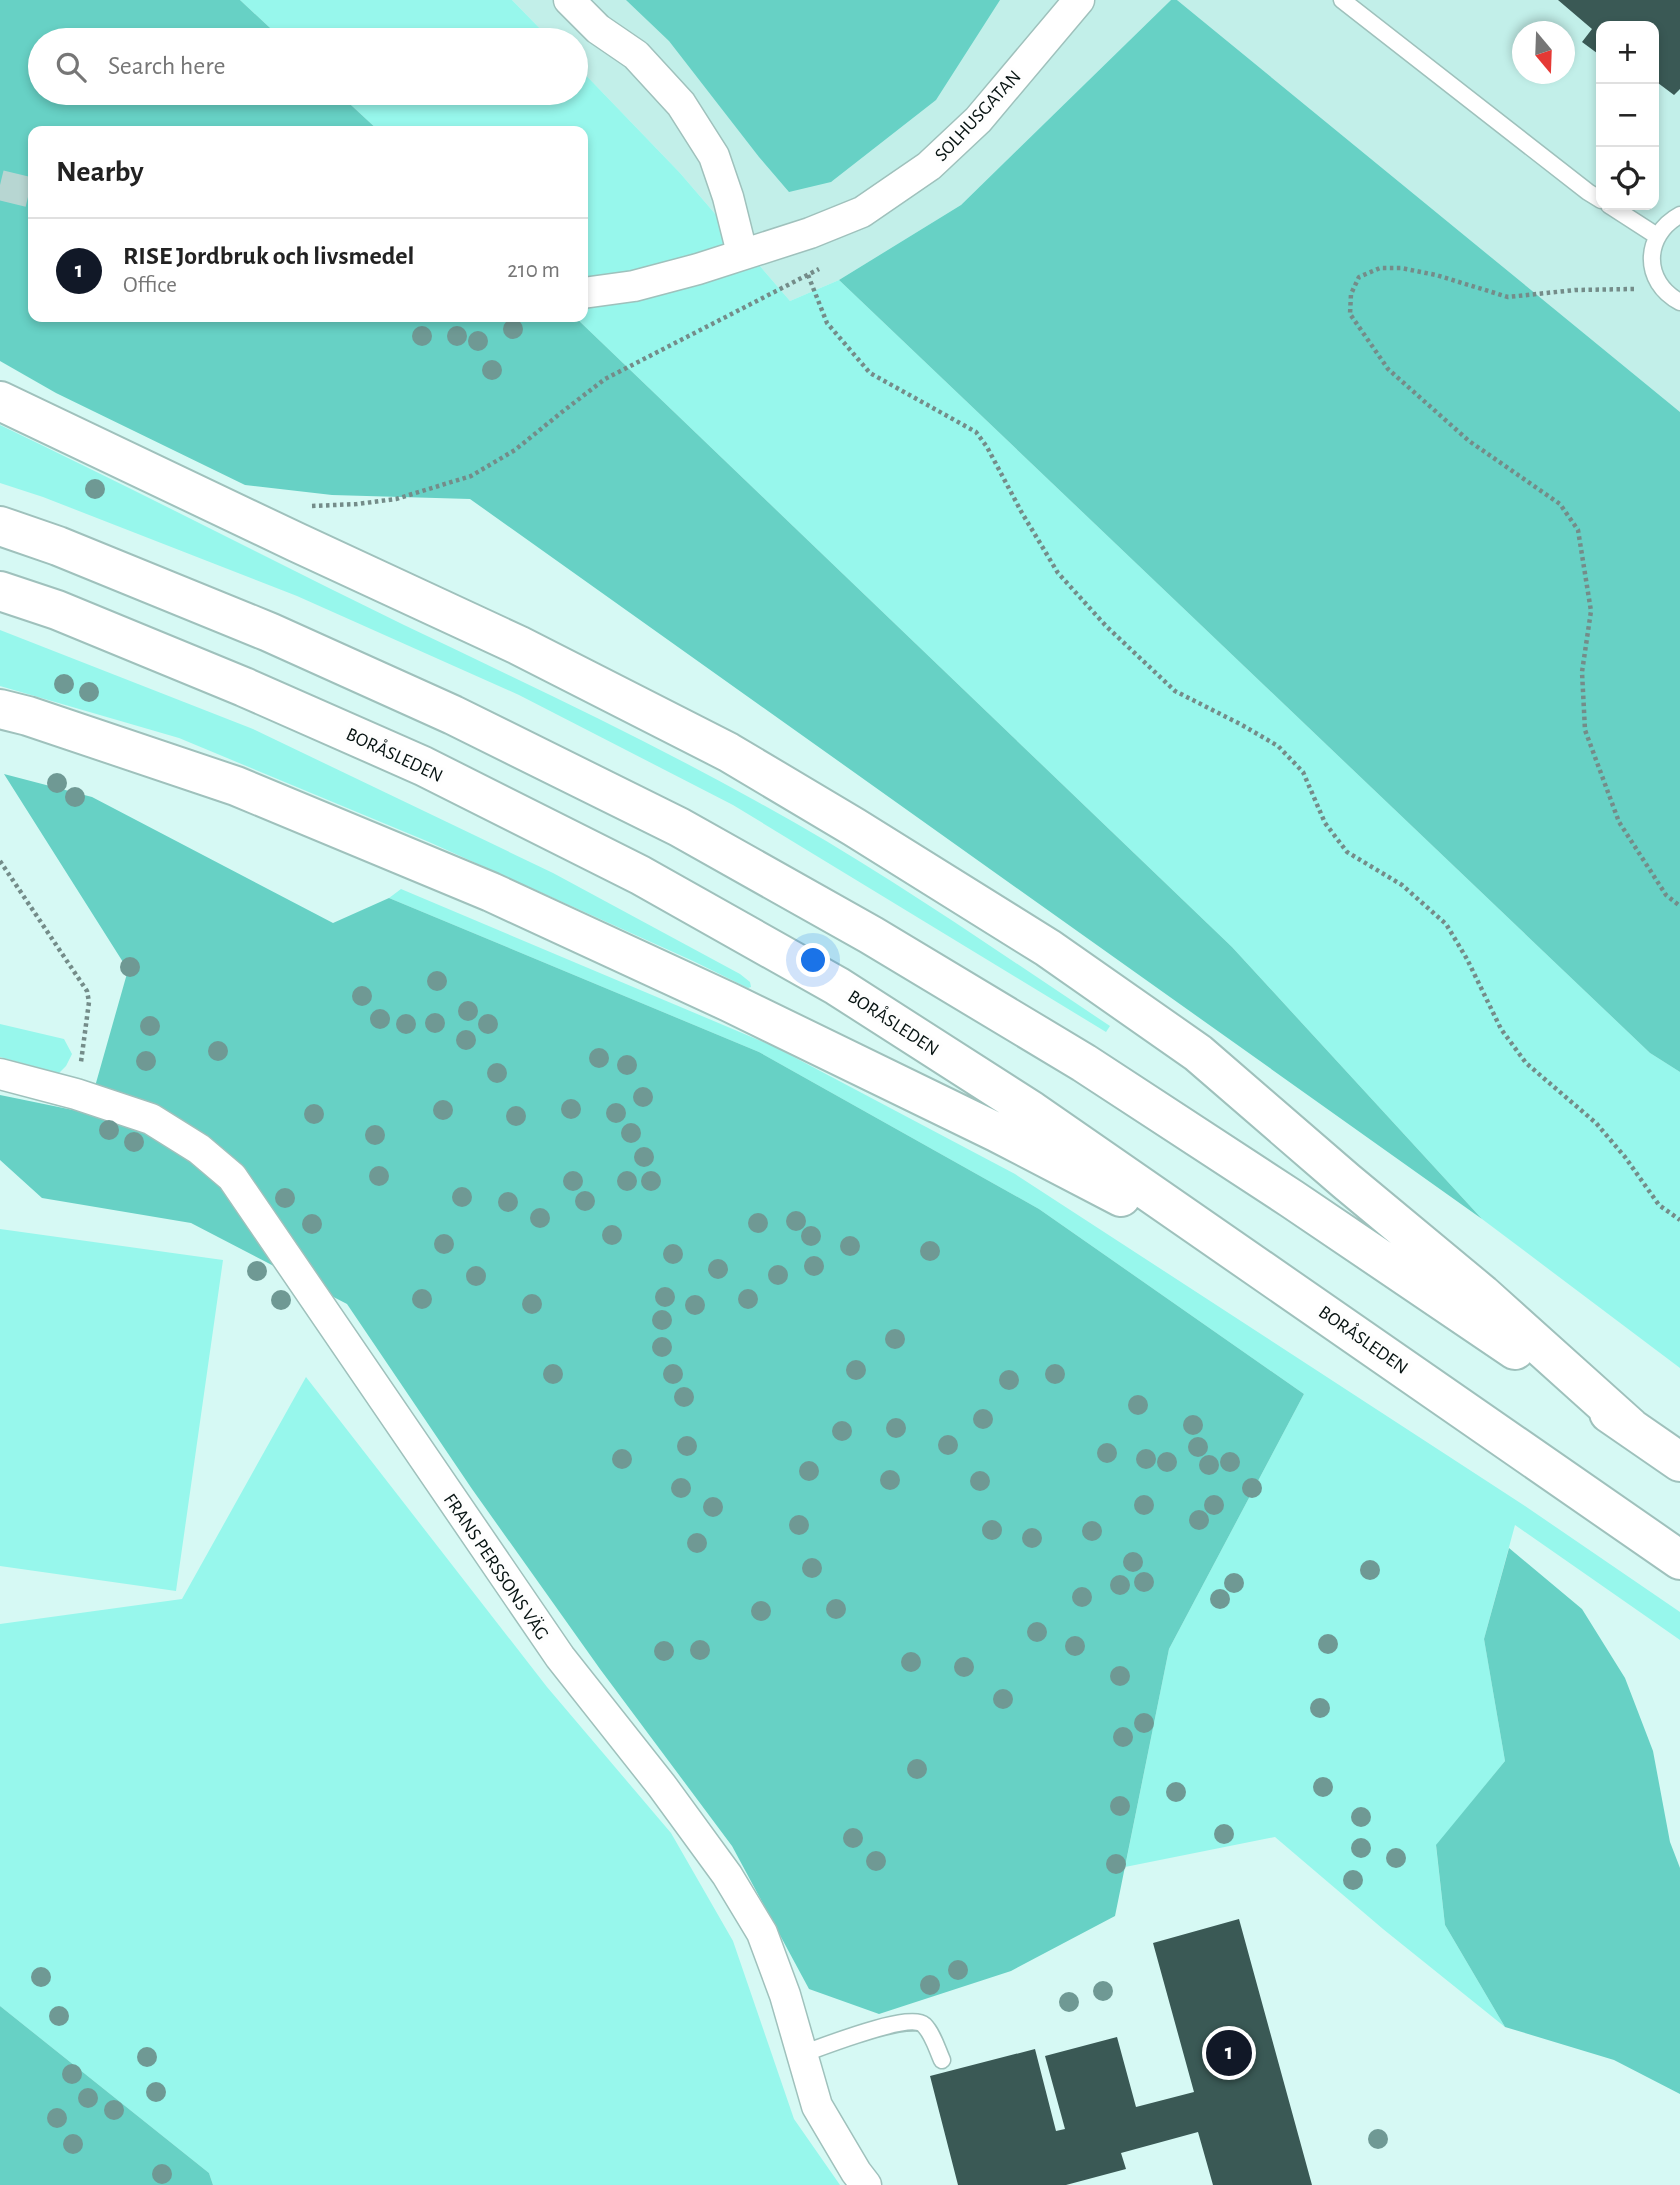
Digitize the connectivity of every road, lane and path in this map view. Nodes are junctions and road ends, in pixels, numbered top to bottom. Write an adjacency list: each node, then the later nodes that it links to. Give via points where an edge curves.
1 (569, 0): 8 (street, via 598,29 636,55 681,104 714,156)
2 (1079, 0): 8 (street, SOLHUSGATAN, via 978,120 929,166 862,212)
3 (1342, 0): 4 (lane)
4 (1596, 197)
5 (1617, 210): 7 (lane)
6 (1680, 215): 7 (lane)
7 (1657, 236): 11 (lane, via 1651,254)
8 (742, 253): 12 (street, SOLHUSGATAN, via 634,286)
9 (829, 263): 10 (path)
10 (808, 275): 15 (path, via 606,379 515,450 471,476 396,499); 23 (path, via 827,323 870,373 976,432 1058,573 1106,626 1175,691 1278,746 1303,772 1325,823 1347,852 1402,885 1446,924 1501,1028 1526,1063 1596,1123 1659,1205)
11 (1663, 289): 13 (lane); 20 (path, via 1575,290 1508,297 1436,275 1380,268 1359,277 1351,294 1350,314 1388,369 1469,441 1560,505 1578,530 1591,611 1582,672 1585,730 1619,822 1667,895)
12 (588, 292)
13 (1680, 302)
14 (0, 401): 25 (highway, via 518,645 727,752 1036,941 1198,1053 1482,1294)
15 (304, 505)
16 (0, 526): 25 (highway, via 270,632 453,715 679,827 1084,1063)
17 (0, 591): 24 (highway, BORÅSLEDEN, via 206,671 397,754 639,875 837,986 1032,1111)
18 (0, 709): 24 (highway, via 236,786 491,892 984,1126)
19 (0, 860): 22 (path, via 87,992)
20 (1680, 906)
21 (0, 1074): 22 (street, FRANS PERSSONS VÄG)
22 (76, 1094): 28 (street, FRANS PERSSONS VÄG, via 151,1119 200,1149 232,1177 560,1657 727,1875 762,1933)
23 (1680, 1220)
24 (1269, 1273): 27 (highway, BORÅSLEDEN)
25 (1630, 1427): 26 (highway)
26 (1680, 1462)
27 (1680, 1560)
28 (802, 2053): 29 (lane, via 914,2021 931,2035); 30 (street, FRANS PERSSONS VÄG, via 817,2106)
29 (942, 2060)
30 (866, 2185)

